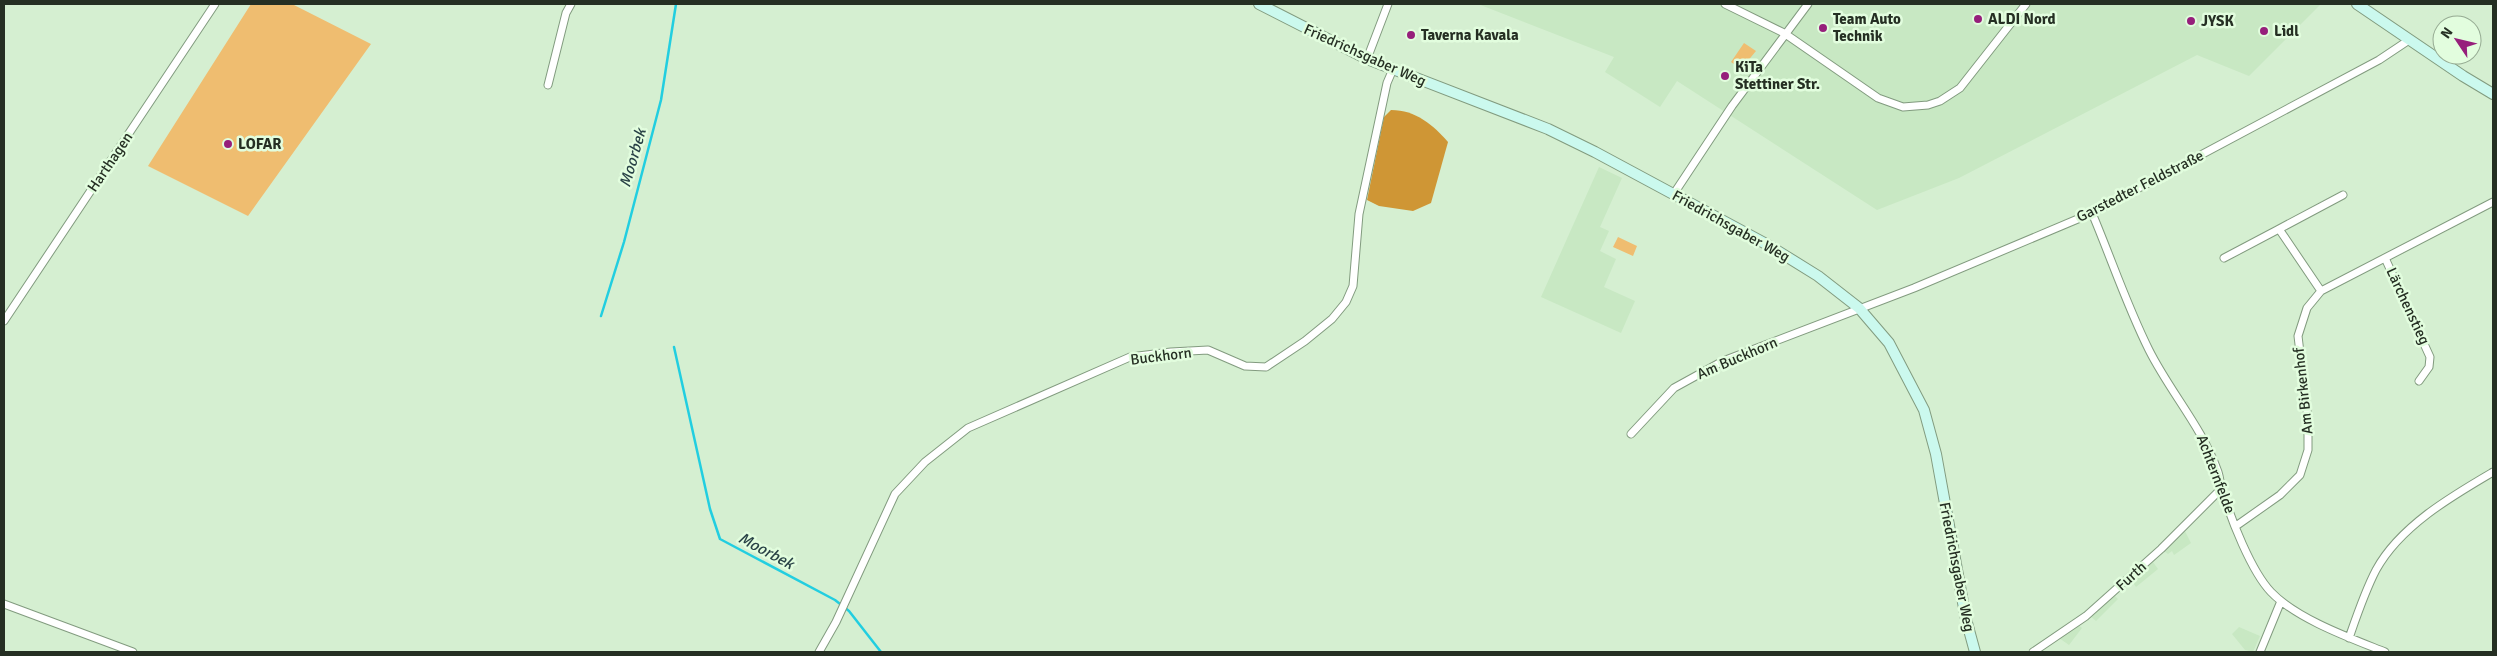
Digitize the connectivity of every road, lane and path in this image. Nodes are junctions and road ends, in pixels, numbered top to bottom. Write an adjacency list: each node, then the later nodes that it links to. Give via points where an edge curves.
1 (215, 4): 24 (street, Harthagen)
2 (570, 4): 13 (street)
3 (1259, 4): 11 (main road, Friedrichsgaber Weg)
4 (1388, 4): 11 (street)
5 (1725, 4): 9 (street)
6 (1808, 4): 9 (street)
7 (2026, 4): 9 (street, via 1960,88 1940,101 1917,107 1903,107 1878,98)
8 (2357, 4): 10 (main road)
9 (1784, 33): 15 (street)
10 (2409, 40): 14 (main road); 18 (street, Garstedter Feldstraße, via 2379,60)
11 (1367, 59): 12 (main road, Friedrichsgaber Weg)
12 (1393, 69): 15 (main road, Friedrichsgaber Weg, via 1548,129); 34 (street, Buckhorn, via 1387,83 1359,214 1353,286 1346,302 1332,319 1266,367 1244,366 1208,350 1130,358 968,428 925,462 895,494)
13 (548, 85)
14 (2493, 94)
15 (1673, 195): 23 (main road, Friedrichsgaber Weg, via 1768,245 1818,276)
16 (2343, 195): 19 (street)
17 (2493, 202): 21 (street, Am Birkenhof)
18 (2092, 213): 23 (street, Garstedter Feldstraße); 28 (street, Achternfelde, via 2148,349 2169,388 2197,427 2218,473)
19 (2279, 229): 20 (street); 22 (street)
20 (2224, 258)
21 (2385, 258): 22 (street, Am Birkenhof); 25 (street, Lärchenstieg, via 2430,358 2429,367)
22 (2321, 291): 29 (street, Am Birkenhof, via 2307,308 2298,336 2308,419 2308,450 2300,475 2280,495)
23 (1859, 308): 26 (street, Am Buckhorn, via 1723,361 1684,381); 35 (main road, Friedrichsgaber Weg, via 1889,343 1924,410 1936,454)
24 (4, 321)
25 (2419, 381)
26 (1630, 434)
27 (2493, 472): 32 (street, via 2436,509 2386,555 2369,584)
28 (2221, 489): 29 (street, Achternfelde); 36 (street, Furth, via 2161,549 2086,616)
29 (2236, 526): 30 (street, Achternfelde, via 2258,576)
30 (2281, 601): 32 (street, Achternfelde); 37 (street)
31 (4, 604): 33 (street)
32 (2349, 638): 38 (street, Achternfelde)
33 (133, 652)
34 (820, 652)
35 (1975, 652)
36 (2033, 652)
37 (2260, 652)
38 (2385, 652)

